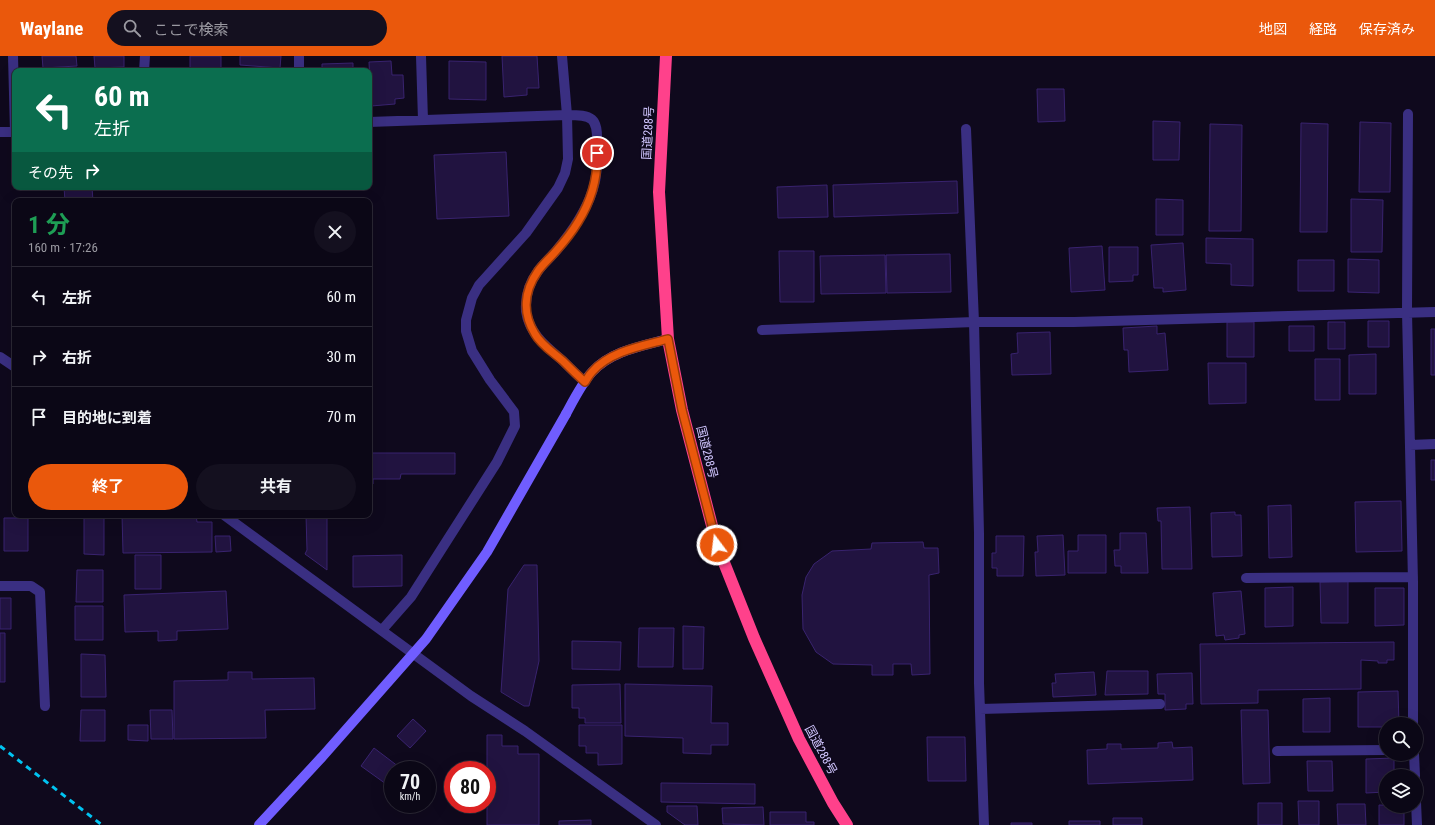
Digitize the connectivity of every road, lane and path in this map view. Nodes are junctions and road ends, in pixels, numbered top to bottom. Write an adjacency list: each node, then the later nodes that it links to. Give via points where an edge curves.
1 (13, 56): 7 (street)
2 (145, 56): 8 (street)
3 (299, 56): 9 (street)
4 (421, 56): 12 (street)
5 (562, 56): 11 (street)
6 (666, 56): 21 (highway, 国道288号, via 659,192)
7 (13, 68)
8 (144, 68)
9 (299, 68)
10 (1408, 114): 17 (street)
11 (567, 115): 12 (street); 24 (street, via 585,116 593,121 598,130 598,165 593,189 578,222 538,271 530,286 526,312 535,335); 31 (street, via 568,159 558,188 526,233 479,286 472,298 466,320 466,332 472,351 514,412 515,426 497,462 411,597)
12 (423, 120): 13 (street)
13 (372, 122)
14 (966, 130): 19 (street)
15 (0, 132): 16 (street)
16 (12, 132)
17 (1407, 312): 18 (street); 19 (street, via 1074,322); 26 (street)
18 (1435, 312)
19 (974, 322): 20 (street); 34 (street)
20 (762, 330)
21 (668, 339): 24 (street, via 606,360); 41 (highway, 国道288号, via 682,410 717,545 754,638 799,739)
22 (0, 357): 23 (street)
23 (12, 365)
24 (585, 382): 39 (street, bridge, via 487,552 426,639)
25 (1435, 444): 26 (street)
26 (1410, 445): 28 (street)
27 (228, 518): 31 (street)
28 (1413, 577): 29 (street); 35 (street)
29 (1246, 578)
30 (0, 586): 33 (street, via 31,586 40,592)
31 (382, 630): 40 (street, via 471,696 551,749)
32 (1160, 704): 34 (street)
33 (45, 706)
34 (980, 709): 42 (street)
35 (1413, 717)
36 (1379, 750): 37 (street)
37 (1278, 751)
38 (1416, 813): 43 (street)
39 (259, 825)
40 (656, 825)
41 (847, 825)
42 (984, 825)
43 (1417, 825)

